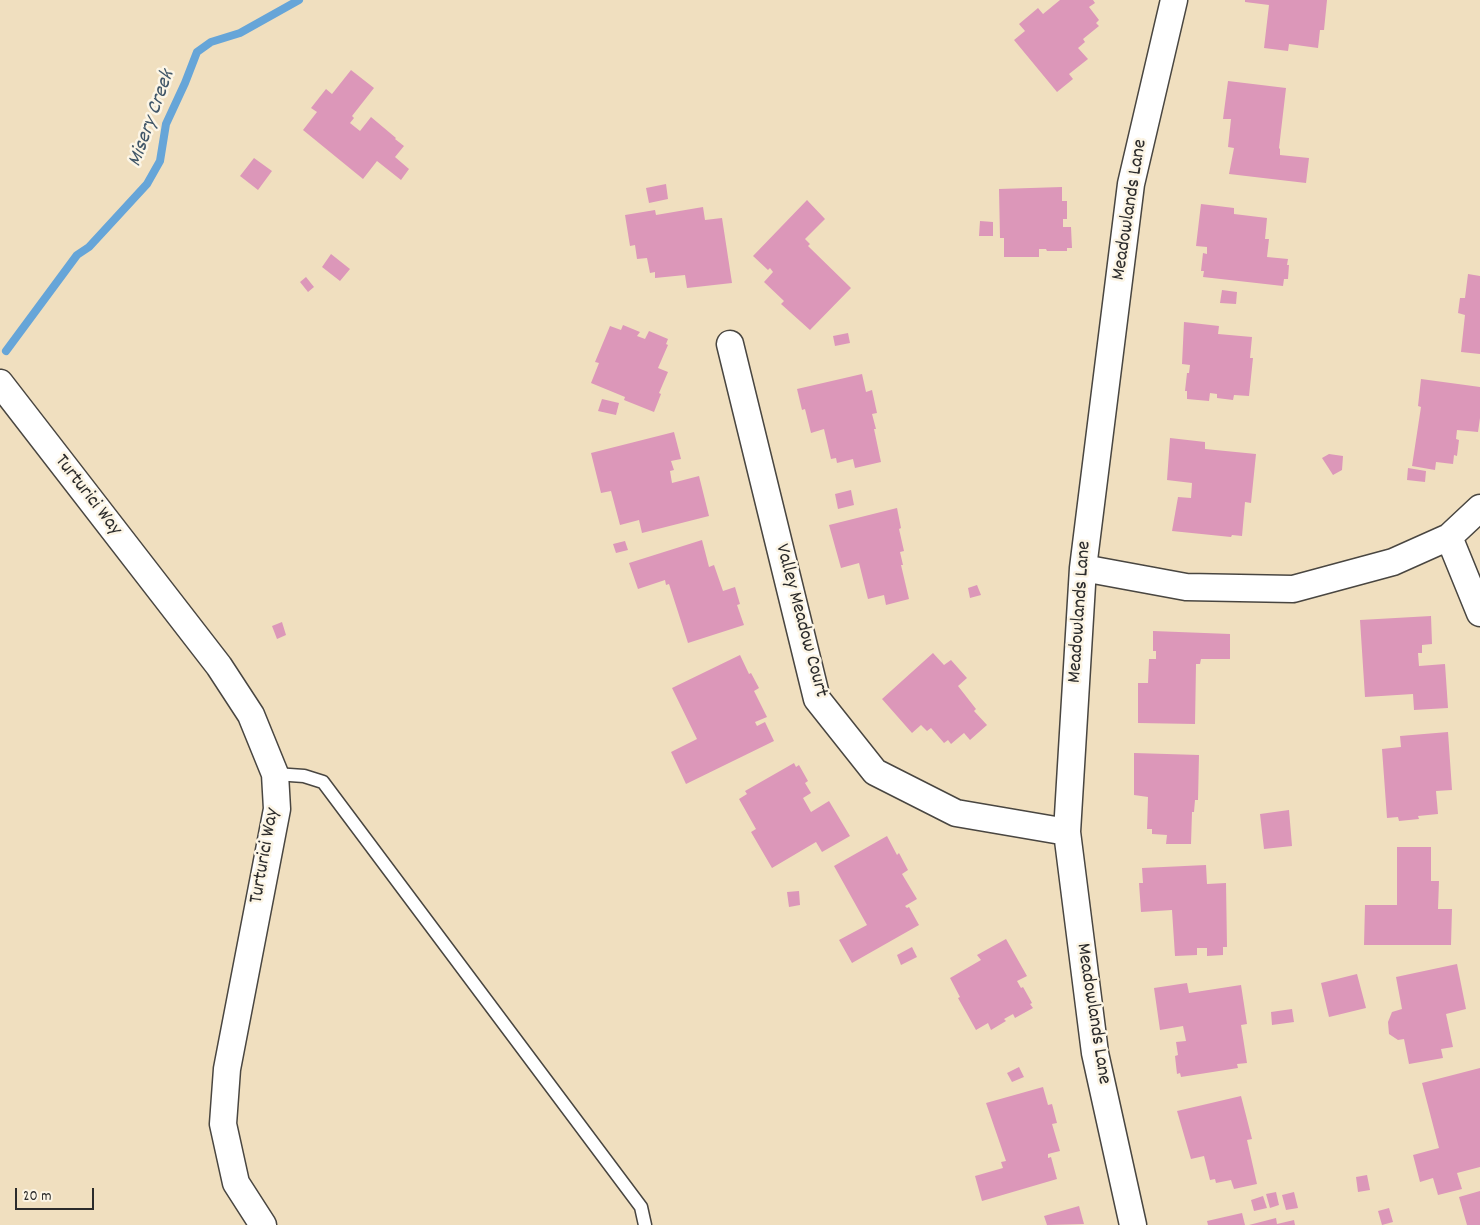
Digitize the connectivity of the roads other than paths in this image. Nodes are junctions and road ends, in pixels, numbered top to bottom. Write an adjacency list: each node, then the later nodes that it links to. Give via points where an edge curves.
1 (1174, 0): 6 (street, Meadowlands Lane, via 1131,184)
2 (730, 344): 9 (street, Valley Meadow Court, via 817,699 875,772 956,813)
3 (0, 383): 8 (street, Turturici Way, via 219,666 251,715)
4 (1480, 508): 5 (street)
5 (1449, 537): 6 (street, via 1394,562 1293,589 1186,587); 7 (street)
6 (1083, 568): 9 (street, Meadowlands Lane)
7 (1480, 613)
8 (275, 774): 10 (street, Turturici Way, via 277,809 227,1069 223,1124 236,1182); 11 (lane, via 304,776 323,782 641,1207)
9 (1066, 832): 12 (street, Meadowlands Lane, via 1095,1053)
10 (263, 1225)
11 (645, 1225)
12 (1133, 1225)

